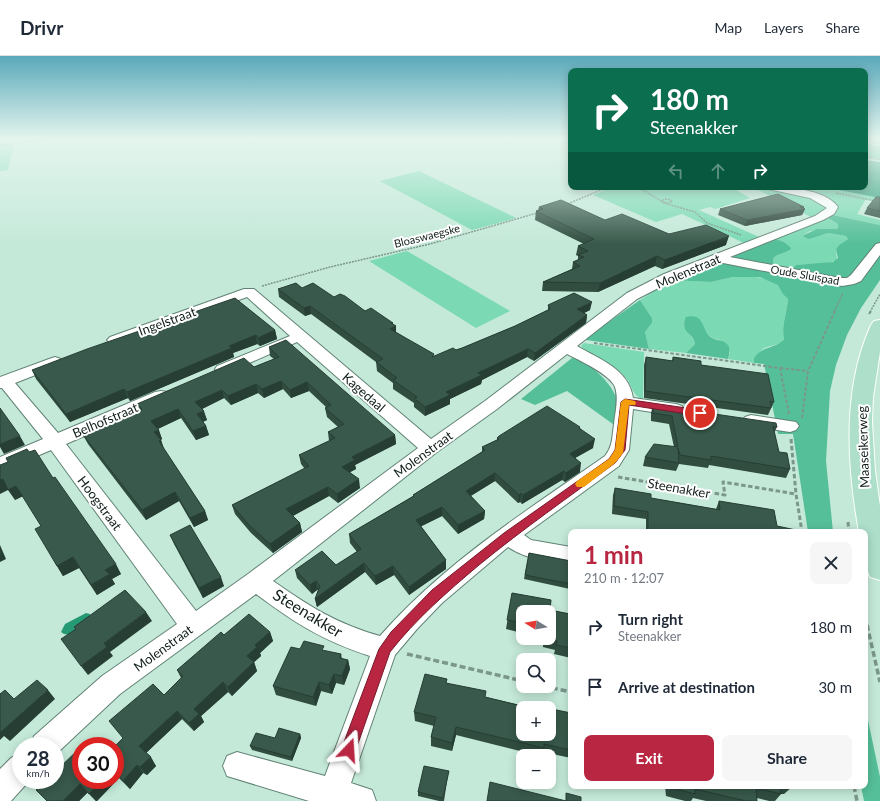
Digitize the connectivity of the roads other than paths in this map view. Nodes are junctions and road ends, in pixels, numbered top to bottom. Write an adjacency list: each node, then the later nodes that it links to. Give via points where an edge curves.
1 (784, 190): 3 (street, Molenstraat, via 824,200 833,207 830,212 819,218)
2 (880, 248): 3 (street, Oude Sluispad, via 856,278 846,282)
3 (715, 258): 6 (street, Molenstraat, via 669,276 632,296)
4 (880, 325): 21 (main road, Maaseikerweg, via 869,357 863,388 860,432 864,488)
5 (299, 336): 7 (street, Ingelstraat, via 249,292); 9 (street); 17 (street, Kagedaal)
6 (571, 343): 12 (street, via 617,378 623,387); 17 (street, Molenstraat)
7 (101, 345)
8 (72, 356): 10 (street)
9 (206, 377)
10 (2, 382): 16 (street, Hoogstraat)
11 (177, 389): 16 (street, Belhofstraat)
12 (625, 402): 13 (street); 19 (street, via 620,450 612,461)
13 (696, 413)
14 (735, 418): 15 (street)
15 (790, 426)
16 (55, 442): 18 (street, Belhofstraat); 23 (street, Hoogstraat)
17 (430, 448): 22 (street, Molenstraat)
18 (0, 465)
19 (508, 536): 20 (street, via 526,548); 24 (street, via 436,593)
20 (568, 555)
21 (880, 569)
22 (256, 580): 23 (street, Molenstraat); 24 (street, Steenakker, via 323,626)
23 (193, 626): 25 (street, Molenstraat, via 111,685)
24 (385, 649): 29 (street)
25 (54, 737)
26 (237, 766): 29 (street)
27 (12, 777): 28 (street)
28 (0, 790)
29 (333, 793): 30 (street)
30 (361, 801)

